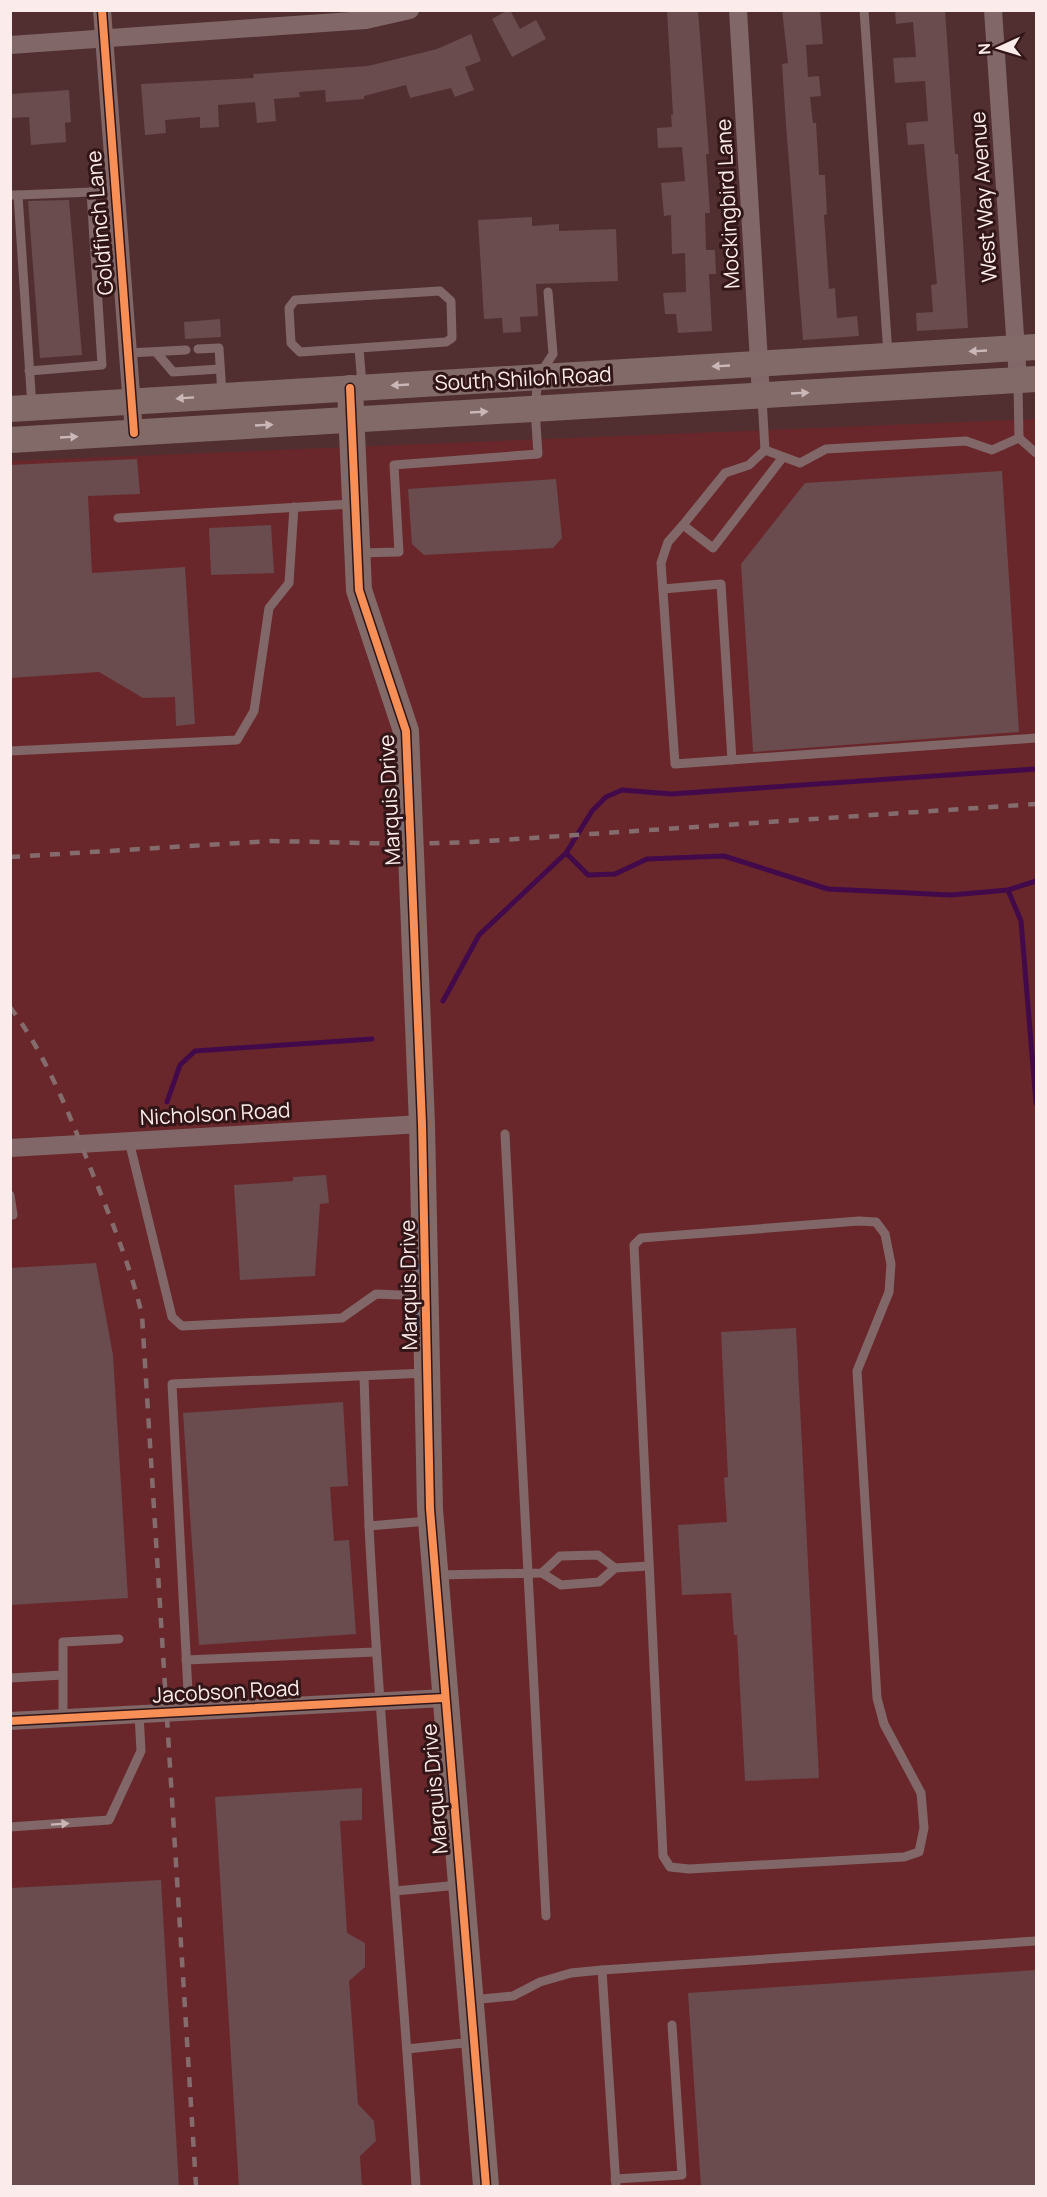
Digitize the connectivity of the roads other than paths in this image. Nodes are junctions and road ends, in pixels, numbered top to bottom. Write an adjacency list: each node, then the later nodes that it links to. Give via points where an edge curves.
1 (102, 10): 6 (street, Goldfinch Lane)
2 (410, 10): 6 (street, via 366,20)
3 (738, 10): 19 (street, Mockingbird Lane)
4 (864, 10): 18 (lane)
5 (993, 10): 13 (street, West Way Avenue)
6 (104, 39): 7 (street); 8 (street, Goldfinch Lane)
7 (10, 45)
8 (114, 188): 9 (lane); 17 (street, Goldfinch Lane)
9 (91, 192): 10 (lane); 21 (lane, via 102,365)
10 (14, 195): 21 (lane)
11 (548, 292): 22 (lane, via 552,354)
12 (359, 348): 12 (lane, via 446,342 452,338 451,301 440,291 295,300 289,308 291,343 300,352); 24 (lane)
13 (1026, 348): 18 (main road, South Shiloh Road, one-way to 18); 23 (street, West Way Avenue)
14 (198, 349): 20 (lane, via 219,348)
15 (186, 350): 16 (lane)
16 (156, 352): 17 (lane); 20 (lane, via 172,372)
17 (128, 353): 27 (street, Goldfinch Lane)
18 (888, 356): 19 (main road, South Shiloh Road)
19 (759, 364): 22 (main road, South Shiloh Road, one-way to 22); 25 (street, Mockingbird Lane)
20 (220, 369): 26 (lane)
21 (29, 371): 28 (lane)
22 (538, 377): 24 (main road, South Shiloh Road, one-way to 24); 29 (lane)
23 (1027, 380): 25 (main road, South Shiloh Road, one-way to 23); 32 (lane)
24 (356, 388): 26 (main road, South Shiloh Road); 30 (main road, Marquis Drive)
25 (761, 395): 29 (main road, South Shiloh Road); 34 (lane)
26 (222, 396): 27 (main road, South Shiloh Road, one-way to 27)
27 (131, 402): 28 (main road, South Shiloh Road); 31 (street, Goldfinch Lane)
28 (21, 409)
29 (535, 409): 30 (main road, South Shiloh Road, one-way to 29); 41 (lane, via 538,454 394,465 399,552)
30 (352, 420): 31 (main road, South Shiloh Road, one-way to 30); 37 (main road, Marquis Drive)
31 (134, 433): 33 (main road, South Shiloh Road, one-way to 31)
32 (1019, 438): 35 (lane); 36 (lane, via 992,450 966,441 826,449 800,464)
33 (10, 440)
34 (765, 450): 36 (lane); 40 (lane, via 749,465 725,473)
35 (1036, 453)
36 (783, 457): 40 (lane, via 713,548)
37 (355, 504): 38 (lane); 41 (main road, Marquis Drive)
38 (294, 507): 39 (lane); 44 (lane, via 290,583 269,608 254,711 237,740)
39 (118, 518)
40 (683, 525): 42 (lane, via 668,542 661,563)
41 (357, 553): 46 (main road, Marquis Drive, via 359,590 406,731)
42 (663, 589): 45 (lane, via 675,764); 45 (lane, via 721,584)
43 (1036, 738): 45 (lane)
44 (10, 751)
45 (732, 760)
46 (422, 1124): 48 (street, Nicholson Road); 52 (main road, Marquis Drive)
47 (505, 1134): 59 (lane)
48 (129, 1141): 49 (street, Nicholson Road); 52 (lane, via 172,1317 182,1326 342,1318 376,1294)
49 (10, 1148)
50 (10, 1195): 51 (lane)
51 (10, 1215)
52 (427, 1296): 53 (main road, Marquis Drive)
53 (428, 1373): 54 (lane); 55 (main road, Marquis Drive)
54 (364, 1376): 56 (lane); 64 (lane, via 171,1384)
55 (431, 1521): 56 (lane); 61 (main road, Marquis Drive)
56 (369, 1526): 63 (lane)
57 (648, 1566): 57 (lane, via 663,1856 670,1867 904,1857 919,1852 924,1828 921,1792 884,1724 877,1698 857,1371 889,1292 891,1264 885,1234 876,1222 641,1238 634,1245); 58 (lane)
58 (615, 1568): 60 (lane, via 599,1582 561,1585); 60 (lane, via 598,1555 560,1557)
59 (528, 1573): 60 (lane); 61 (lane); 76 (lane)
60 (542, 1573)
61 (435, 1575): 67 (main road, Marquis Drive)
62 (119, 1639): 65 (lane, via 63,1642)
63 (375, 1652): 64 (lane); 68 (lane)
64 (186, 1660): 69 (lane)
65 (63, 1675): 66 (lane); 71 (lane)
66 (10, 1678)
67 (444, 1698): 68 (street, Jacobson Road); 74 (main road, Marquis Drive)
68 (378, 1701): 69 (street, Jacobson Road); 75 (lane)
69 (189, 1712): 70 (street, Jacobson Road)
70 (139, 1714): 71 (street, Jacobson Road); 73 (lane, one-way to 70, via 109,1821 141,1751)
71 (63, 1718): 72 (street, Jacobson Road)
72 (10, 1721)
73 (10, 1827)
74 (460, 1885): 75 (lane); 79 (main road, Marquis Drive)
75 (395, 1891): 82 (lane)
76 (546, 1916)
77 (1036, 1941): 78 (lane)
78 (602, 1970): 79 (lane, via 540,1982 513,1996); 83 (lane)
79 (470, 2000): 81 (main road, Marquis Drive)
80 (672, 2025): 83 (lane, via 682,2175)
81 (473, 2042): 82 (lane); 85 (main road, Marquis Drive)
82 (407, 2049): 84 (lane)
83 (616, 2183)
84 (416, 2187)
85 (486, 2187)

